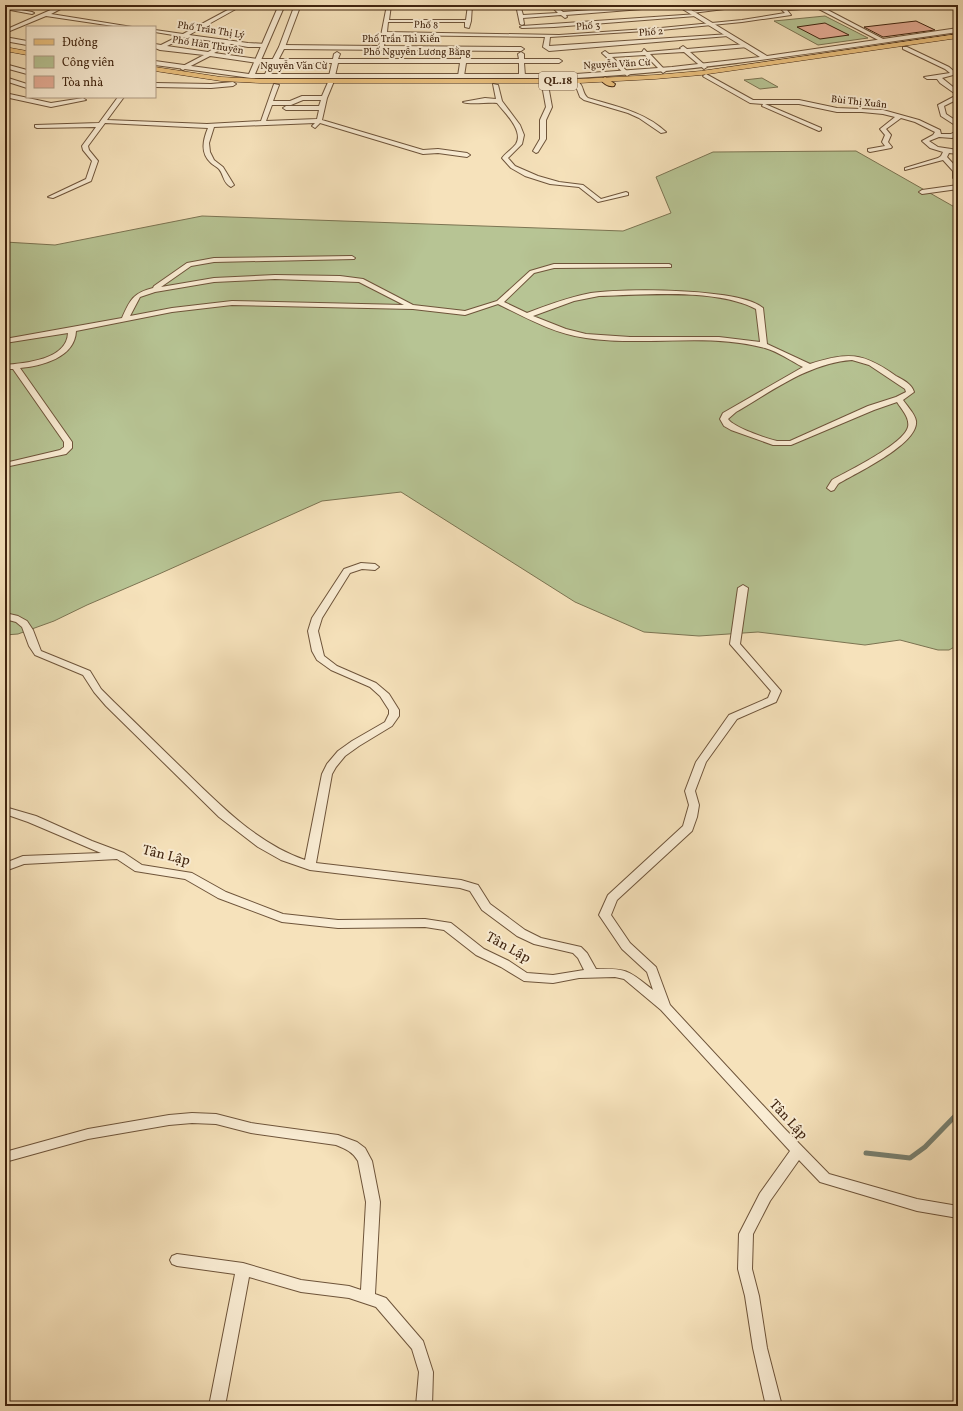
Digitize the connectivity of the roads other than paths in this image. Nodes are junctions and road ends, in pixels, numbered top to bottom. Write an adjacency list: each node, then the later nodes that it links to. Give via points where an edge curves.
1 (66, 5): 18 (street)
2 (240, 5): 3 (street); 41 (street)
3 (281, 5): 12 (street); 55 (street)
4 (365, 5): 12 (street)
5 (389, 5): 25 (street)
6 (470, 5): 26 (street)
7 (518, 5): 21 (street)
8 (552, 5): 20 (street)
9 (597, 5): 16 (street)
10 (680, 5): 13 (street); 19 (street)
11 (755, 5): 19 (street)
12 (298, 6): 60 (street)
13 (637, 7): 16 (street); 23 (street)
14 (5, 8): 17 (street)
15 (38, 10): 17 (street)
16 (604, 12): 20 (street); 27 (street)
17 (32, 13): 22 (street)
18 (44, 14): 24 (street); 31 (street)
19 (694, 14): 23 (street); 29 (street)
20 (563, 15): 21 (street); 30 (street)
21 (521, 17): 34 (street)
22 (19, 18)
23 (650, 19): 27 (street); 35 (street)
24 (87, 20): 28 (street); 32 (street)
25 (386, 21): 26 (street); 40 (street)
26 (469, 21): 42 (street)
27 (616, 21): 30 (street); 39 (street)
28 (80, 24)
29 (711, 24): 35 (street, Phố 3); 44 (street); 51 (street, Phố 3, via 789,14 783,9 818,7)
30 (574, 25): 34 (street); 43 (street)
31 (18, 26): 33 (street); 38 (street)
32 (124, 26)
33 (26, 27)
34 (522, 27): 46 (street)
35 (661, 29): 39 (street, Phố 3); 49 (street)
36 (958, 30): 51 (street, Nguyễn Văn Cừ)
37 (156, 31): 41 (street, Phố Trần Thị Lý)
38 (5, 32)
39 (626, 32): 43 (street, Phố 3); 53 (street)
40 (385, 33): 42 (street, Phố 8); 63 (street)
41 (185, 35): 52 (street, Phố Trần Thị Lý); 59 (street)
42 (466, 35): 46 (street, Phố 3); 64 (street)
43 (584, 35): 47 (street, Phố 3); 56 (street)
44 (728, 35): 49 (street, Phố 2); 58 (street)
45 (958, 36): 71 (main road, Nguyễn Văn Cừ / QL.18)
46 (521, 37): 47 (street, Phố 3); 67 (street)
47 (548, 37): 56 (street, Phố 2, via 547,48)
48 (5, 39): 54 (street)
49 (673, 40): 53 (street, Phố 2); 70 (street)
50 (958, 40): 65 (main road, Nguyễn Văn Cừ / QL.18)
51 (884, 41): 68 (street, Nguyễn Văn Cừ)
52 (231, 42): 55 (street, Phố Trần Thị Lý); 73 (street)
53 (637, 42): 56 (street, Phố 2); 74 (street)
54 (26, 43)
55 (264, 45): 79 (street)
56 (596, 45): 75 (street)
57 (156, 46): 59 (street, Phố Hàn Thuyên)
58 (746, 46): 70 (street); 76 (street)
59 (161, 47): 69 (street); 73 (street, Phố Hàn Thuyên)
60 (282, 47): 61 (street, Phố Trần Thì Kiến); 77 (street)
61 (338, 47): 63 (street, Phố Trần Thì Kiến); 78 (street)
62 (26, 48): 66 (main road)
63 (381, 48): 64 (street, Phố Trần Thì Kiến)
64 (463, 48): 67 (street, Phố Trần Thì Kiến); 80 (street)
65 (905, 48): 96 (main road, Nguyễn Văn Cừ / QL.18); 98 (street, via 947,68 954,74)
66 (6, 49): 72 (main road)
67 (521, 49): 81 (street)
68 (827, 49): 71 (street); 76 (street, Nguyễn Văn Cừ)
69 (156, 50)
70 (685, 51): 74 (street); 85 (street)
71 (835, 53): 101 (main road, Nguyễn Văn Cừ / QL.18)
72 (26, 54)
73 (208, 54): 79 (street, Phố Hàn Thuyên); 86 (street)
74 (646, 54): 75 (street); 88 (street)
75 (608, 56): 91 (street)
76 (766, 58): 85 (street, Nguyễn Văn Cừ)
77 (275, 60): 78 (street, Phố Nguyễn Lương Bằng); 79 (street, Phố Hàn Thuyên); 93 (street)
78 (336, 60): 80 (street, Phố Nguyễn Lương Bằng); 100 (street)
79 (257, 61): 92 (street)
80 (465, 61): 81 (street, Phố Nguyễn Lương Bằng); 94 (street)
81 (521, 61): 82 (street, Phố Nguyễn Lương Bằng); 95 (street)
82 (559, 61)
83 (156, 63): 86 (street, Nguyễn Văn Cừ)
84 (5, 66): 89 (street)
85 (704, 67): 88 (street, Nguyễn Văn Cừ)
86 (182, 68): 92 (street, Nguyễn Văn Cừ)
87 (156, 69): 100 (main road, Nguyễn Văn Cừ / QL.18, via 220,79)
88 (663, 71): 91 (street, Nguyễn Văn Cừ)
89 (26, 72)
90 (156, 74): 102 (main road, Nguyễn Văn Cừ / QL.18)
91 (626, 74): 95 (street, Nguyễn Văn Cừ)
92 (251, 76): 93 (street, Nguyễn Văn Cừ)
93 (267, 76): 100 (street, Nguyễn Văn Cừ)
94 (461, 76): 95 (street, Nguyễn Văn Cừ); 100 (street, Nguyễn Văn Cừ)
95 (522, 76)
96 (706, 76): 101 (main road, Nguyễn Văn Cừ / QL.18); 117 (street, Bùi Thị Xuân, via 748,100)
97 (927, 77): 98 (street)
98 (939, 77): 110 (street)
99 (5, 79): 108 (street)
100 (331, 80): 101 (main road, Nguyễn Văn Cừ / QL.18); 103 (main road, Nguyễn Văn Cừ / QL.18); 106 (main road, Nguyễn Văn Cừ / QL.18); 112 (street)
101 (608, 82): 104 (main road, Nguyễn Văn Cừ / QL.18)
102 (233, 84): 105 (street); 106 (main road, Nguyễn Văn Cừ / QL.18)
103 (495, 84): 107 (main road, Nguyễn Văn Cừ / QL.18); 114 (street)
104 (578, 84): 107 (main road, Nguyễn Văn Cừ / QL.18); 129 (street, via 586,99 630,112)
105 (156, 85)
106 (276, 85): 116 (street)
107 (545, 85): 133 (street, via 549,107 543,120 543,139)
108 (26, 86)
109 (5, 95): 113 (street, via 51,105)
110 (958, 95): 124 (street, via 941,106 943,115)
111 (120, 98): 123 (street)
112 (324, 98): 116 (street, via 302,98 291,103); 119 (street)
113 (83, 100)
114 (499, 101): 115 (street); 142 (street, via 517,125 521,135 519,144 505,158 514,168 548,182 582,186 600,201)
115 (466, 102)
116 (270, 103): 121 (street)
117 (759, 103): 120 (street, Bùi Thị Xuân, via 799,102 838,110 862,110); 128 (street)
118 (286, 108): 119 (street)
119 (322, 108): 122 (street)
120 (899, 117): 131 (street, Bùi Thị Xuân, via 929,126 938,131); 132 (street, via 883,129 888,135 885,142 889,147)
121 (263, 122): 122 (street); 126 (street)
122 (319, 122): 127 (street); 136 (street, via 423,152 438,151)
123 (101, 123): 125 (street); 126 (street); 143 (street, via 85,146 95,161 91,177 86,182)
124 (958, 125)
125 (37, 126)
126 (212, 126): 139 (street, via 207,137 206,149 211,160 221,169)
127 (313, 128)
128 (819, 129)
129 (663, 132)
130 (958, 132): 131 (street, via 952,136)
131 (936, 136): 135 (street, via 925,141)
132 (870, 150)
133 (536, 151)
134 (958, 152): 135 (street)
135 (945, 154): 137 (street); 138 (street, via 956,170 955,177)
136 (467, 155)
137 (907, 169)
138 (958, 179)
139 (231, 185)
140 (958, 187): 141 (street)
141 (922, 192)
142 (626, 194)
143 (51, 197)
144 (352, 258): 146 (street, via 214,260 189,264)
145 (669, 266): 147 (street, via 554,266 532,272)
146 (153, 290): 148 (street, via 214,280 275,277 340,278 361,280); 150 (street, via 138,296)
147 (499, 302): 148 (street, via 465,313); 149 (street)
148 (413, 307): 150 (street, via 232,303)
149 (529, 316): 153 (street, via 566,332 584,336 625,340 718,340); 153 (street, via 568,300 599,294 699,294 744,301 759,308)
150 (125, 319): 151 (street)
151 (72, 330): 152 (street); 154 (street, via 71,339 58,354 44,360)
152 (5, 340)
153 (764, 346): 156 (street)
154 (15, 366): 155 (street); 158 (street, via 68,442 68,448 63,452)
155 (5, 367)
156 (809, 367): 157 (street, via 842,357 865,359 909,388 910,392); 157 (street, via 733,410 724,419 727,424 776,443 791,443 871,408)
157 (899, 399): 159 (street, via 912,419 910,434 897,446 835,482)
158 (5, 465)
159 (831, 488)
160 (375, 567): 165 (street, via 361,566 347,571 317,618 313,631 320,658 334,668 379,690 394,710 394,714 391,722 347,749 336,757 330,766)
161 (742, 588): 168 (street, via 735,644 776,691 772,700 733,717 702,762 690,791 694,805 688,828 612,898 606,915 626,946 652,970)
162 (5, 616): 165 (street, via 23,623 38,653 87,673 97,690 110,704 223,815 262,844 285,857)
163 (5, 810): 164 (street, Tân Lập)
164 (120, 856): 166 (street, via 23,860); 167 (street, Tân Lập, via 139,868 188,876 222,894 282,918 338,924 425,923 447,926 480,952 524,977 553,979)
165 (310, 866): 167 (street, via 471,886 486,907 521,933 538,941 577,950)
166 (5, 867)
167 (592, 974): 168 (street, Tân Lập, via 615,973 628,976)
168 (665, 1007): 169 (street, Tân Lập)
169 (797, 1152): 171 (street, Tân Lập, via 825,1178 917,1205); 177 (street, via 765,1197 746,1234 745,1269)
170 (5, 1157): 174 (street, via 88,1134 192,1118 216,1119 252,1128 338,1140 360,1152 365,1161 373,1202)
171 (958, 1212)
172 (177, 1260): 173 (street)
173 (242, 1269): 174 (street, via 302,1286 349,1292); 175 (street)
174 (368, 1298): 176 (street, via 381,1302 418,1346 426,1372)
175 (217, 1406)
176 (424, 1406)
177 (774, 1406)

